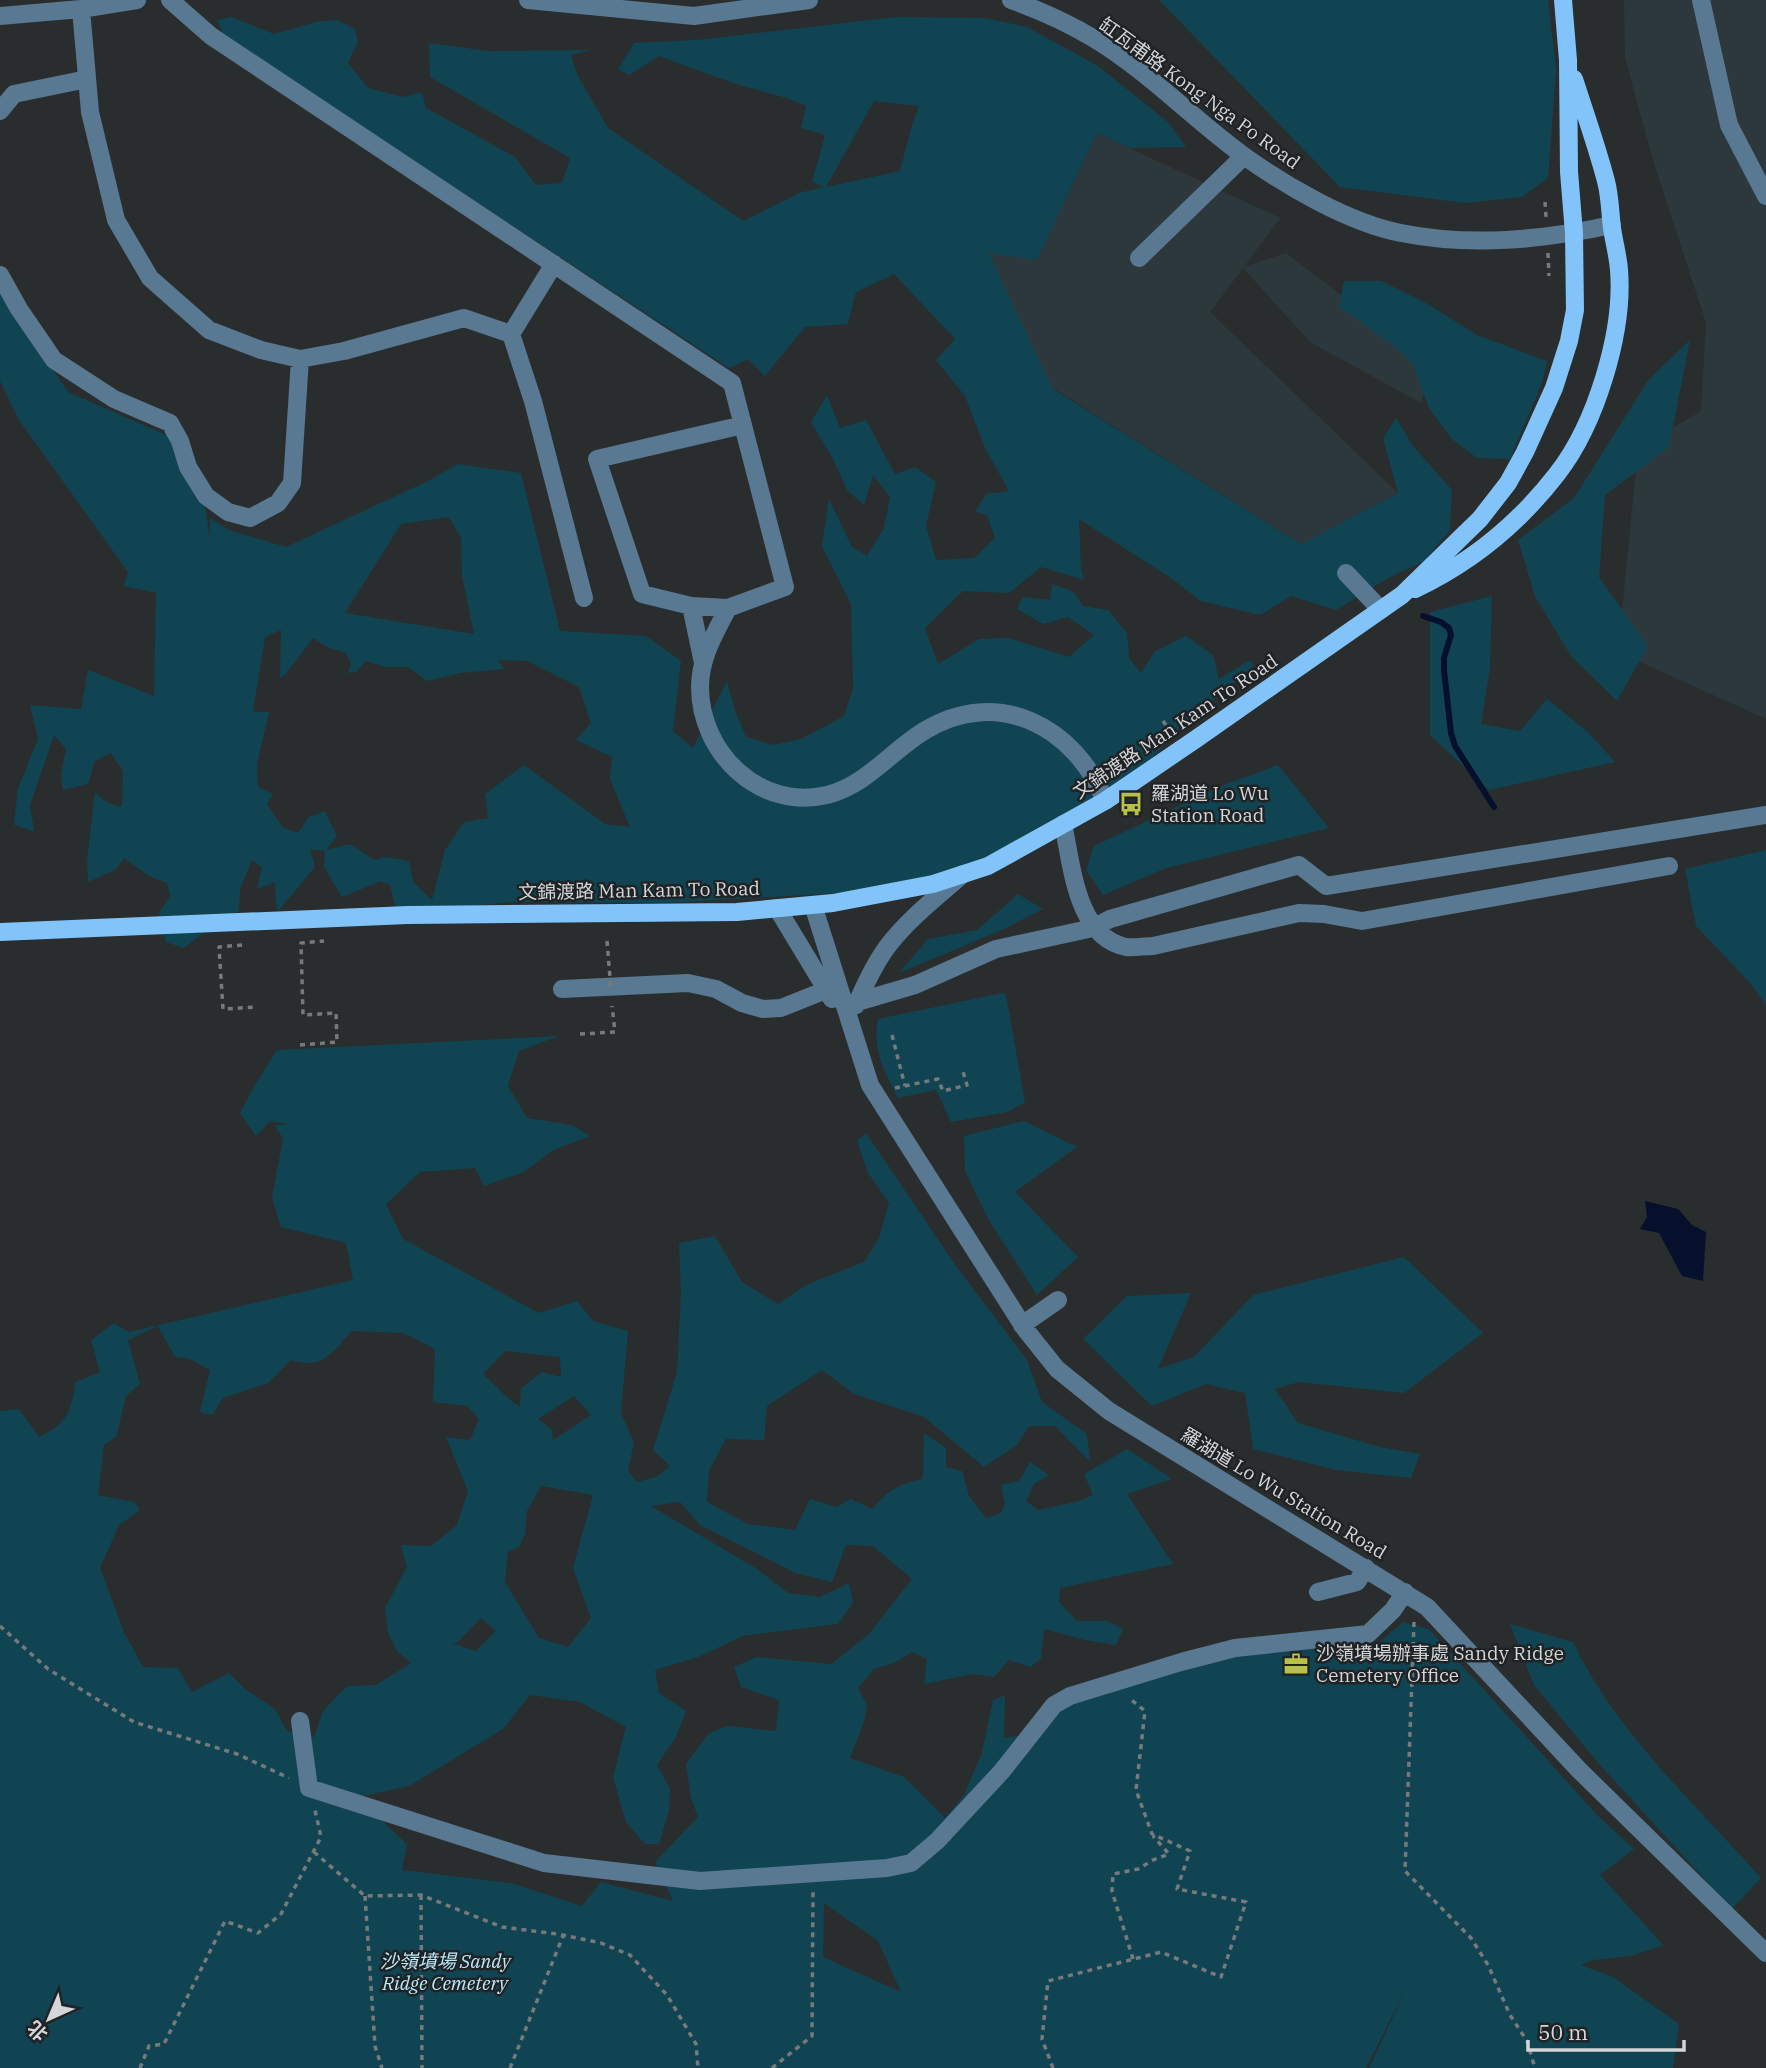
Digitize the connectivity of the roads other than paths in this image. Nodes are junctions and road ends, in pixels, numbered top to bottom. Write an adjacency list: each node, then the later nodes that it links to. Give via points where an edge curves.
1 (137, 0): 8 (street)
2 (170, 0): 18 (street, via 211,36)
3 (528, 0): 4 (street, via 694,16)
4 (809, 0)
5 (1011, 0): 13 (street, 缸瓦甫路 Kong Nga Po Road, via 1093,38)
6 (1563, 0): 10 (main road, 文錦渡路 Man Kam To Road)
7 (1701, 0): 14 (street, via 1729,125)
8 (81, 9): 9 (street); 11 (street)
9 (0, 16)
10 (1568, 60): 15 (main road, 文錦渡路 Man Kam To Road, via 1607,183); 16 (main road, 文錦渡路 Man Kam To Road)
11 (87, 79): 12 (street, via 13,94); 21 (street, via 90,112 116,220 150,278 209,330)
12 (0, 111)
13 (1244, 156): 16 (street, 缸瓦甫路 Kong Nga Po Road, via 1340,212 1398,232 1489,241); 17 (street)
14 (1766, 196)
15 (1612, 225): 16 (street, 缸瓦甫路 Kong Nga Po Road); 24 (main road, 文錦渡路 Man Kam To Road, via 1619,268 1618,314 1607,368 1577,443 1541,493 1486,546 1456,569)
16 (1574, 233): 24 (main road, 文錦渡路 Man Kam To Road, via 1575,310 1540,423 1496,500)
17 (1139, 258)
18 (554, 264): 20 (street); 22 (street, via 732,383)
19 (0, 275): 21 (street, via 54,360 114,399 170,423 206,496 228,512 250,518 278,503 292,483)
20 (511, 334): 21 (street, via 464,318); 25 (street)
21 (300, 359)
22 (743, 425): 26 (street, via 597,459 642,594); 27 (street, via 785,587)
23 (1346, 573): 28 (street)
24 (1402, 595): 28 (main road, 文錦渡路 Man Kam To Road)
25 (584, 598)
26 (691, 606): 27 (street); 29 (street)
27 (728, 608): 29 (street)
28 (1381, 610): 30 (main road, 文錦渡路 Man Kam To Road)
29 (703, 663): 30 (street, via 701,706 709,735 730,765 768,790 798,797 840,791 867,777 939,722 990,711 1017,715 1058,737 1097,780)
30 (1105, 801): 32 (main road, 文錦渡路 Man Kam To Road)
31 (1766, 815): 35 (street)
32 (1063, 824): 34 (main road, 文錦渡路 Man Kam To Road, via 988,866); 39 (street, via 1077,891)
33 (1670, 866): 38 (street, via 1362,921)
34 (963, 874): 36 (main road, 文錦渡路 Man Kam To Road, via 933,884); 43 (street, via 888,946)
35 (1326, 886): 38 (street); 39 (street, via 1299,865 1110,919)
36 (813, 905): 37 (main road, 文錦渡路 Man Kam To Road); 44 (street, 羅湖道 Lo Wu Station Road)
37 (777, 908): 40 (main road, 文錦渡路 Man Kam To Road, via 667,914 408,915); 42 (street, 羅湖道 Lo Wu Station Road)
38 (1327, 915): 39 (street, via 1299,913 1153,946 1114,943)
39 (1093, 928): 43 (street, via 996,949 915,985)
40 (0, 932)
41 (562, 989): 42 (street, via 688,983 716,989 763,1009 781,1008)
42 (826, 989): 44 (street, 羅湖道 Lo Wu Station Road)
43 (857, 1002): 44 (street)
44 (849, 1022): 46 (street, 羅湖道 Lo Wu Station Road, via 870,1085)
45 (1058, 1300): 46 (street)
46 (1022, 1325): 47 (street, 羅湖道 Lo Wu Station Road, via 1057,1369 1109,1411)
47 (1366, 1568): 48 (street, via 1351,1585); 49 (street, 羅湖道 Lo Wu Station Road)
48 (1318, 1592)
49 (1405, 1592): 50 (street, via 1368,1634 1235,1648 1070,1696 1054,1705 1002,1771 937,1841 911,1863 887,1868 700,1881 544,1863 309,1788); 51 (street, 羅湖道 Lo Wu Station Road, via 1427,1607 1579,1770)
50 (300, 1721)
51 (1766, 1953)

